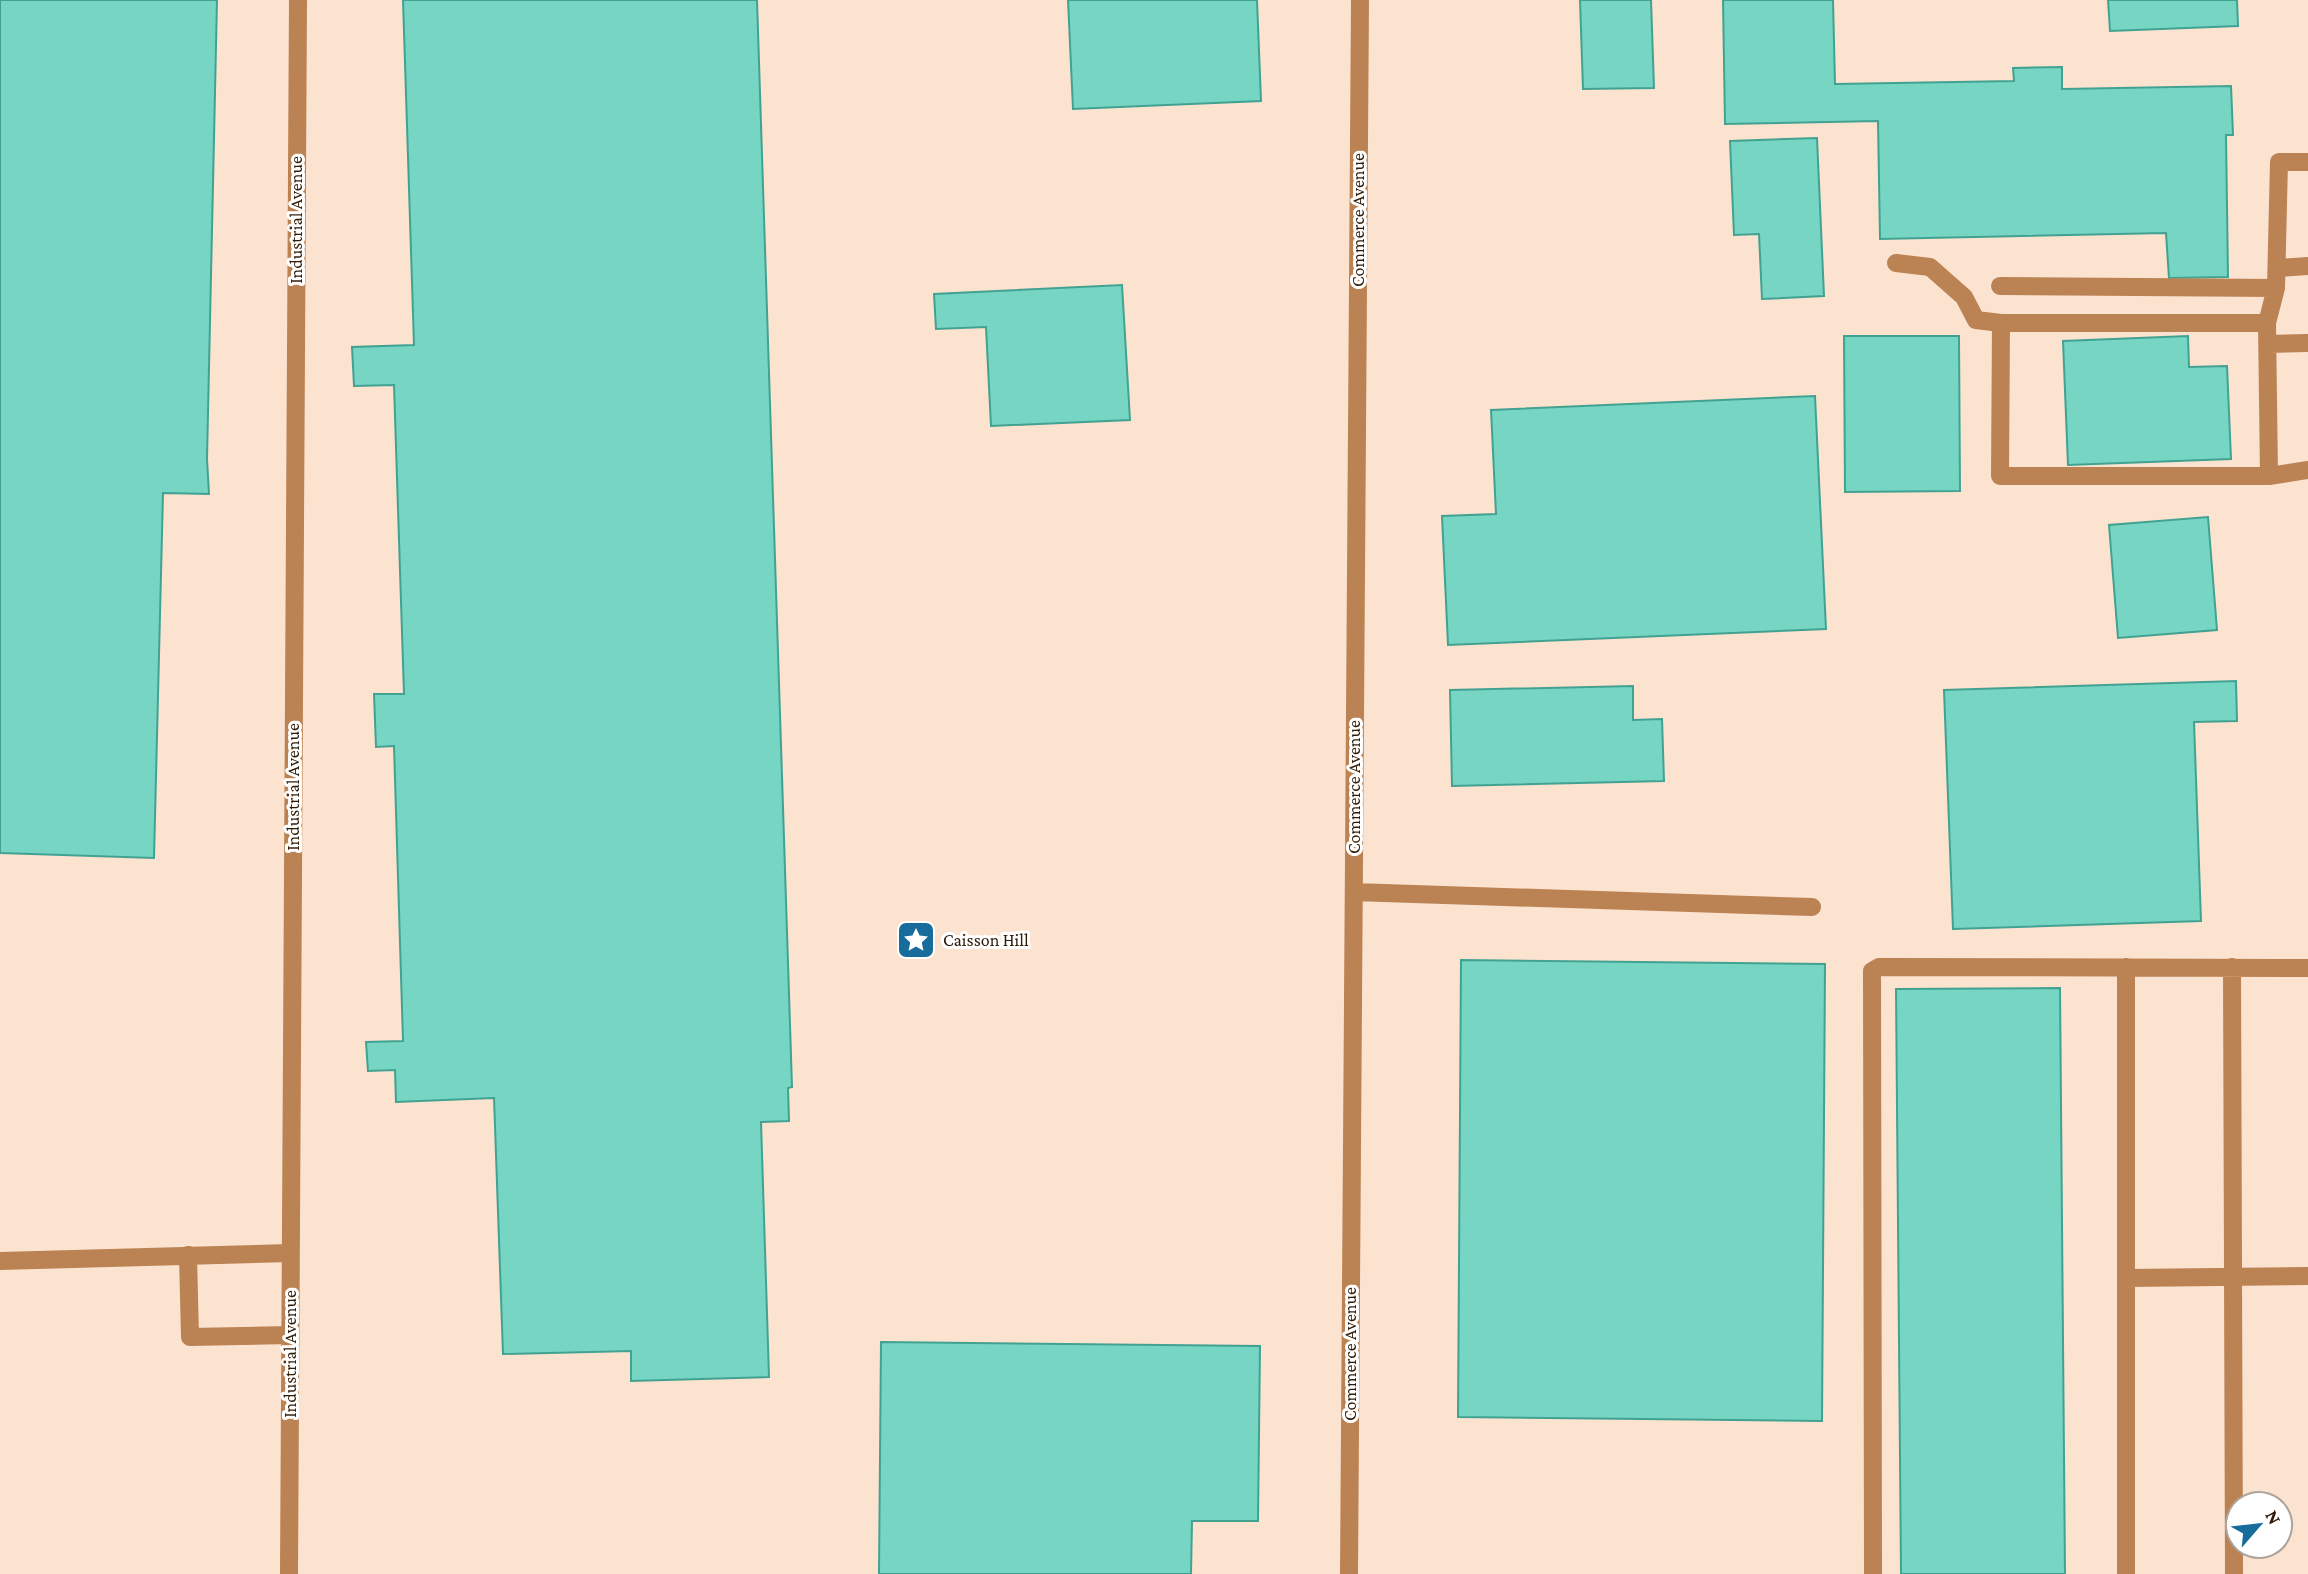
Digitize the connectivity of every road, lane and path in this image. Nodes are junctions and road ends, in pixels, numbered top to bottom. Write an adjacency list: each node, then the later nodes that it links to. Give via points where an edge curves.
1 (298, 0): 20 (street, Industrial Avenue)
2 (1360, 0): 15 (street, Commerce Avenue)
3 (2308, 162): 6 (street, via 2279,162)
4 (1896, 263): 9 (street, via 1930,267 1964,297 1976,320)
5 (2308, 266): 6 (street)
6 (2279, 268): 8 (street)
7 (2000, 286): 8 (street)
8 (2276, 288): 10 (street)
9 (2001, 323): 10 (street); 14 (street, via 2000,476)
10 (2267, 323): 12 (street)
11 (2308, 343): 12 (street)
12 (2268, 344): 14 (street)
13 (2308, 470): 14 (street)
14 (2269, 476)
15 (1354, 891): 16 (street); 28 (street, Commerce Avenue)
16 (1812, 907)
17 (2126, 967): 18 (street); 25 (street); 29 (street, via 1879,967 1872,971)
18 (2232, 967): 19 (street); 24 (street)
19 (2308, 968)
20 (290, 1253): 21 (street); 26 (street, Industrial Avenue)
21 (188, 1255): 22 (street); 26 (street, via 190,1337)
22 (0, 1261)
23 (2308, 1276): 24 (street)
24 (2233, 1277): 25 (street); 31 (street)
25 (2126, 1278): 30 (street)
26 (290, 1335): 27 (street, Industrial Avenue)
27 (289, 1574)
28 (1349, 1574)
29 (1872, 1574)
30 (2126, 1574)
31 (2234, 1574)

